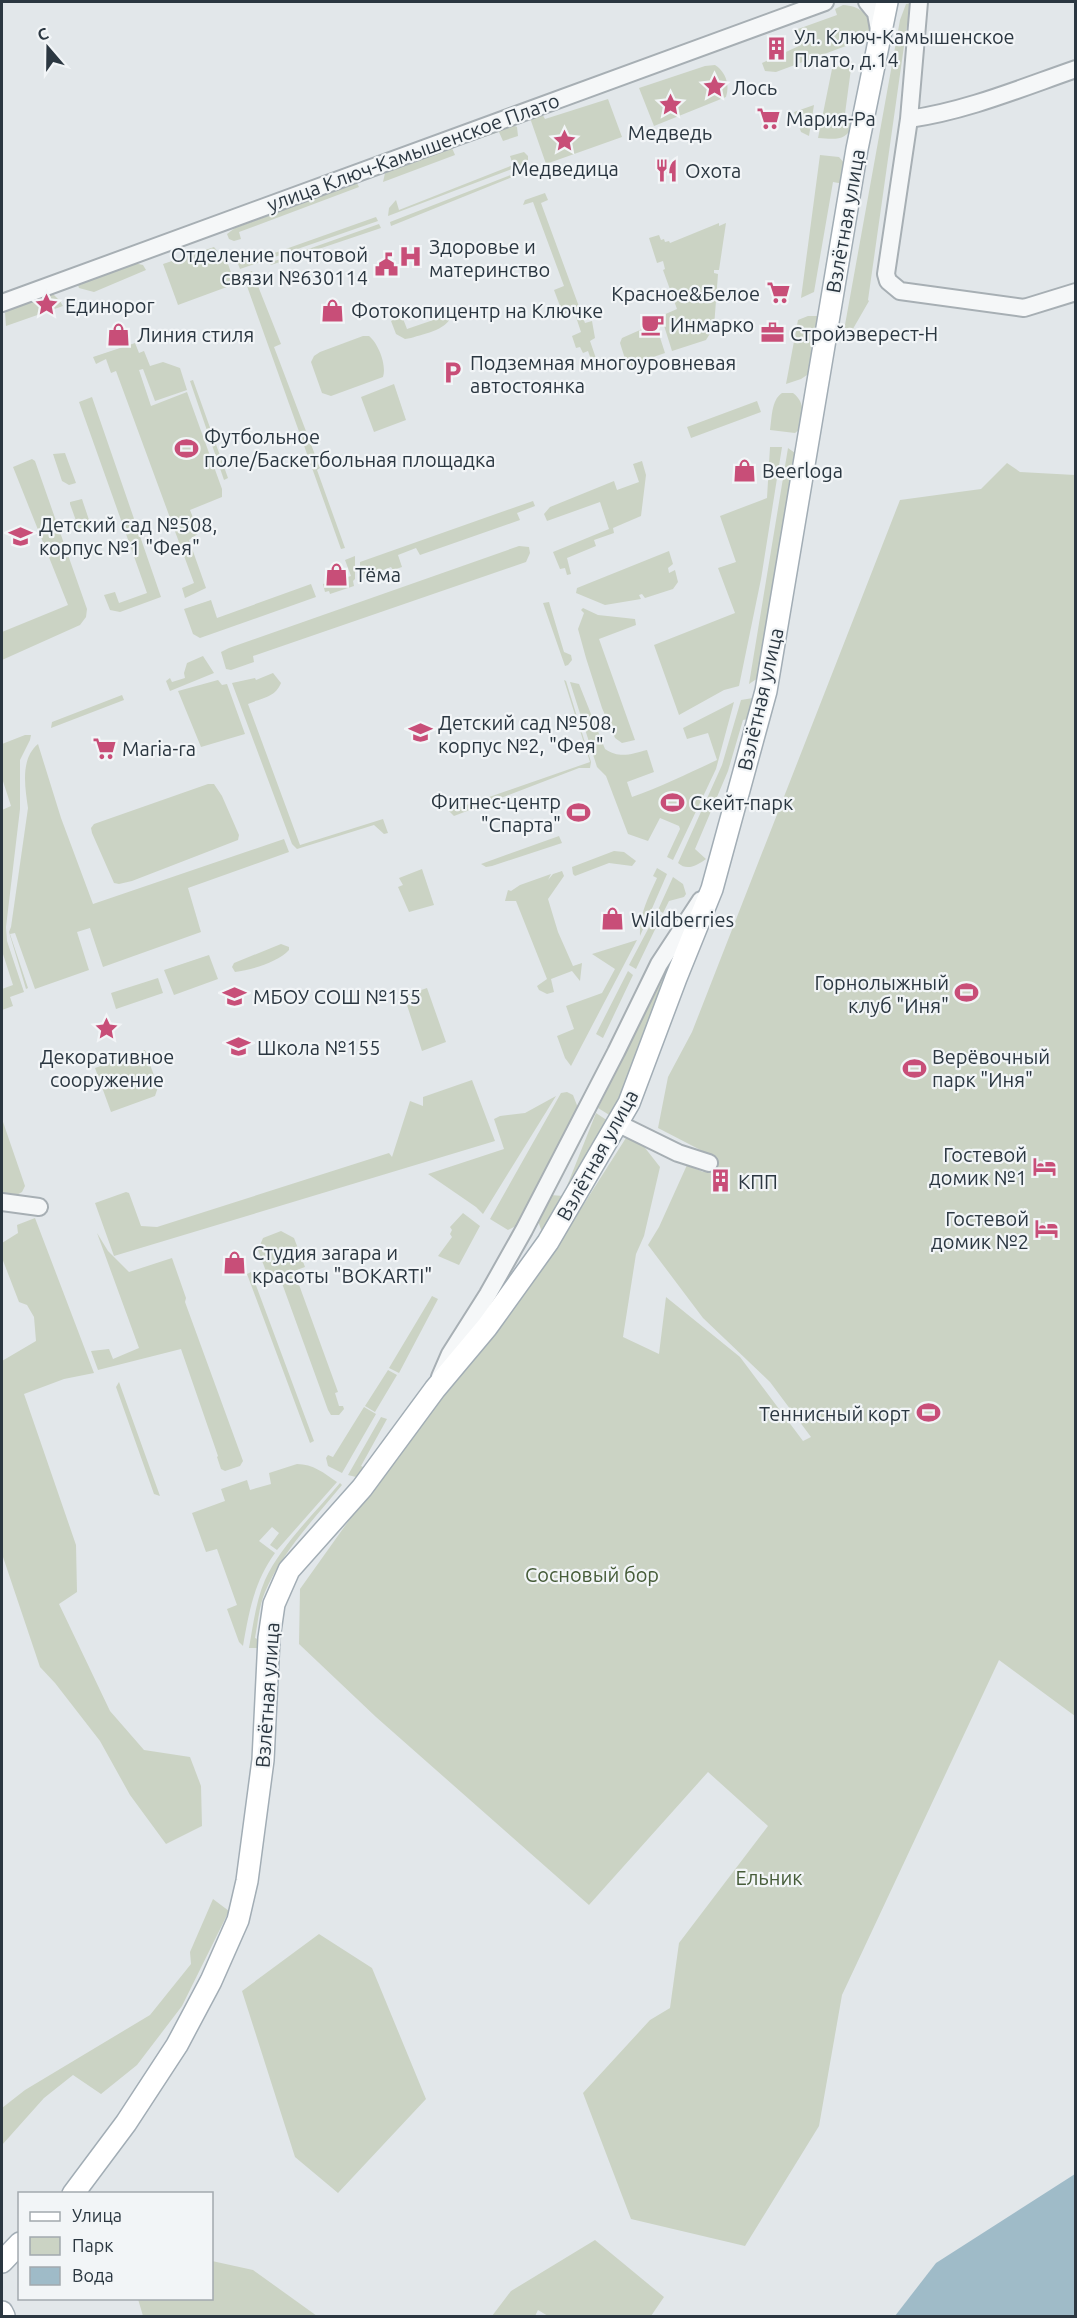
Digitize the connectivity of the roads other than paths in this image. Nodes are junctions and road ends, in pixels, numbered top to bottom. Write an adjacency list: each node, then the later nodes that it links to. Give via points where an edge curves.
1 (825, 2): 9 (street, улица Ключ-Камышенское Плато)
2 (867, 2): 5 (street, via 876,13)
3 (887, 2): 5 (main road, Взлётная улица)
4 (919, 2): 7 (street)
5 (879, 33): 10 (main road, Взлётная улица, via 766,691)
6 (1076, 69): 7 (street, via 966,106)
7 (909, 119): 8 (street, via 886,274 890,284 900,291 1024,308)
8 (1076, 292)
9 (2, 303)
10 (712, 889): 11 (main road, Взлётная улица); 15 (street, via 659,964 524,1230 450,1354)
11 (619, 1124): 12 (street, via 678,1153); 15 (main road, Взлётная улица, via 548,1242 487,1327)
12 (709, 1163)
13 (2, 1202): 14 (street)
14 (39, 1207)
15 (435, 1389): 16 (main road, Взлётная улица, via 362,1488 285,1578 274,1604 269,1638 263,1760 248,1881 238,1920 177,2045 126,2123)
16 (74, 2192)
17 (12, 2246): 18 (main road)
18 (2, 2262)
19 (2, 2312): 20 (main road)
20 (4, 2316)

